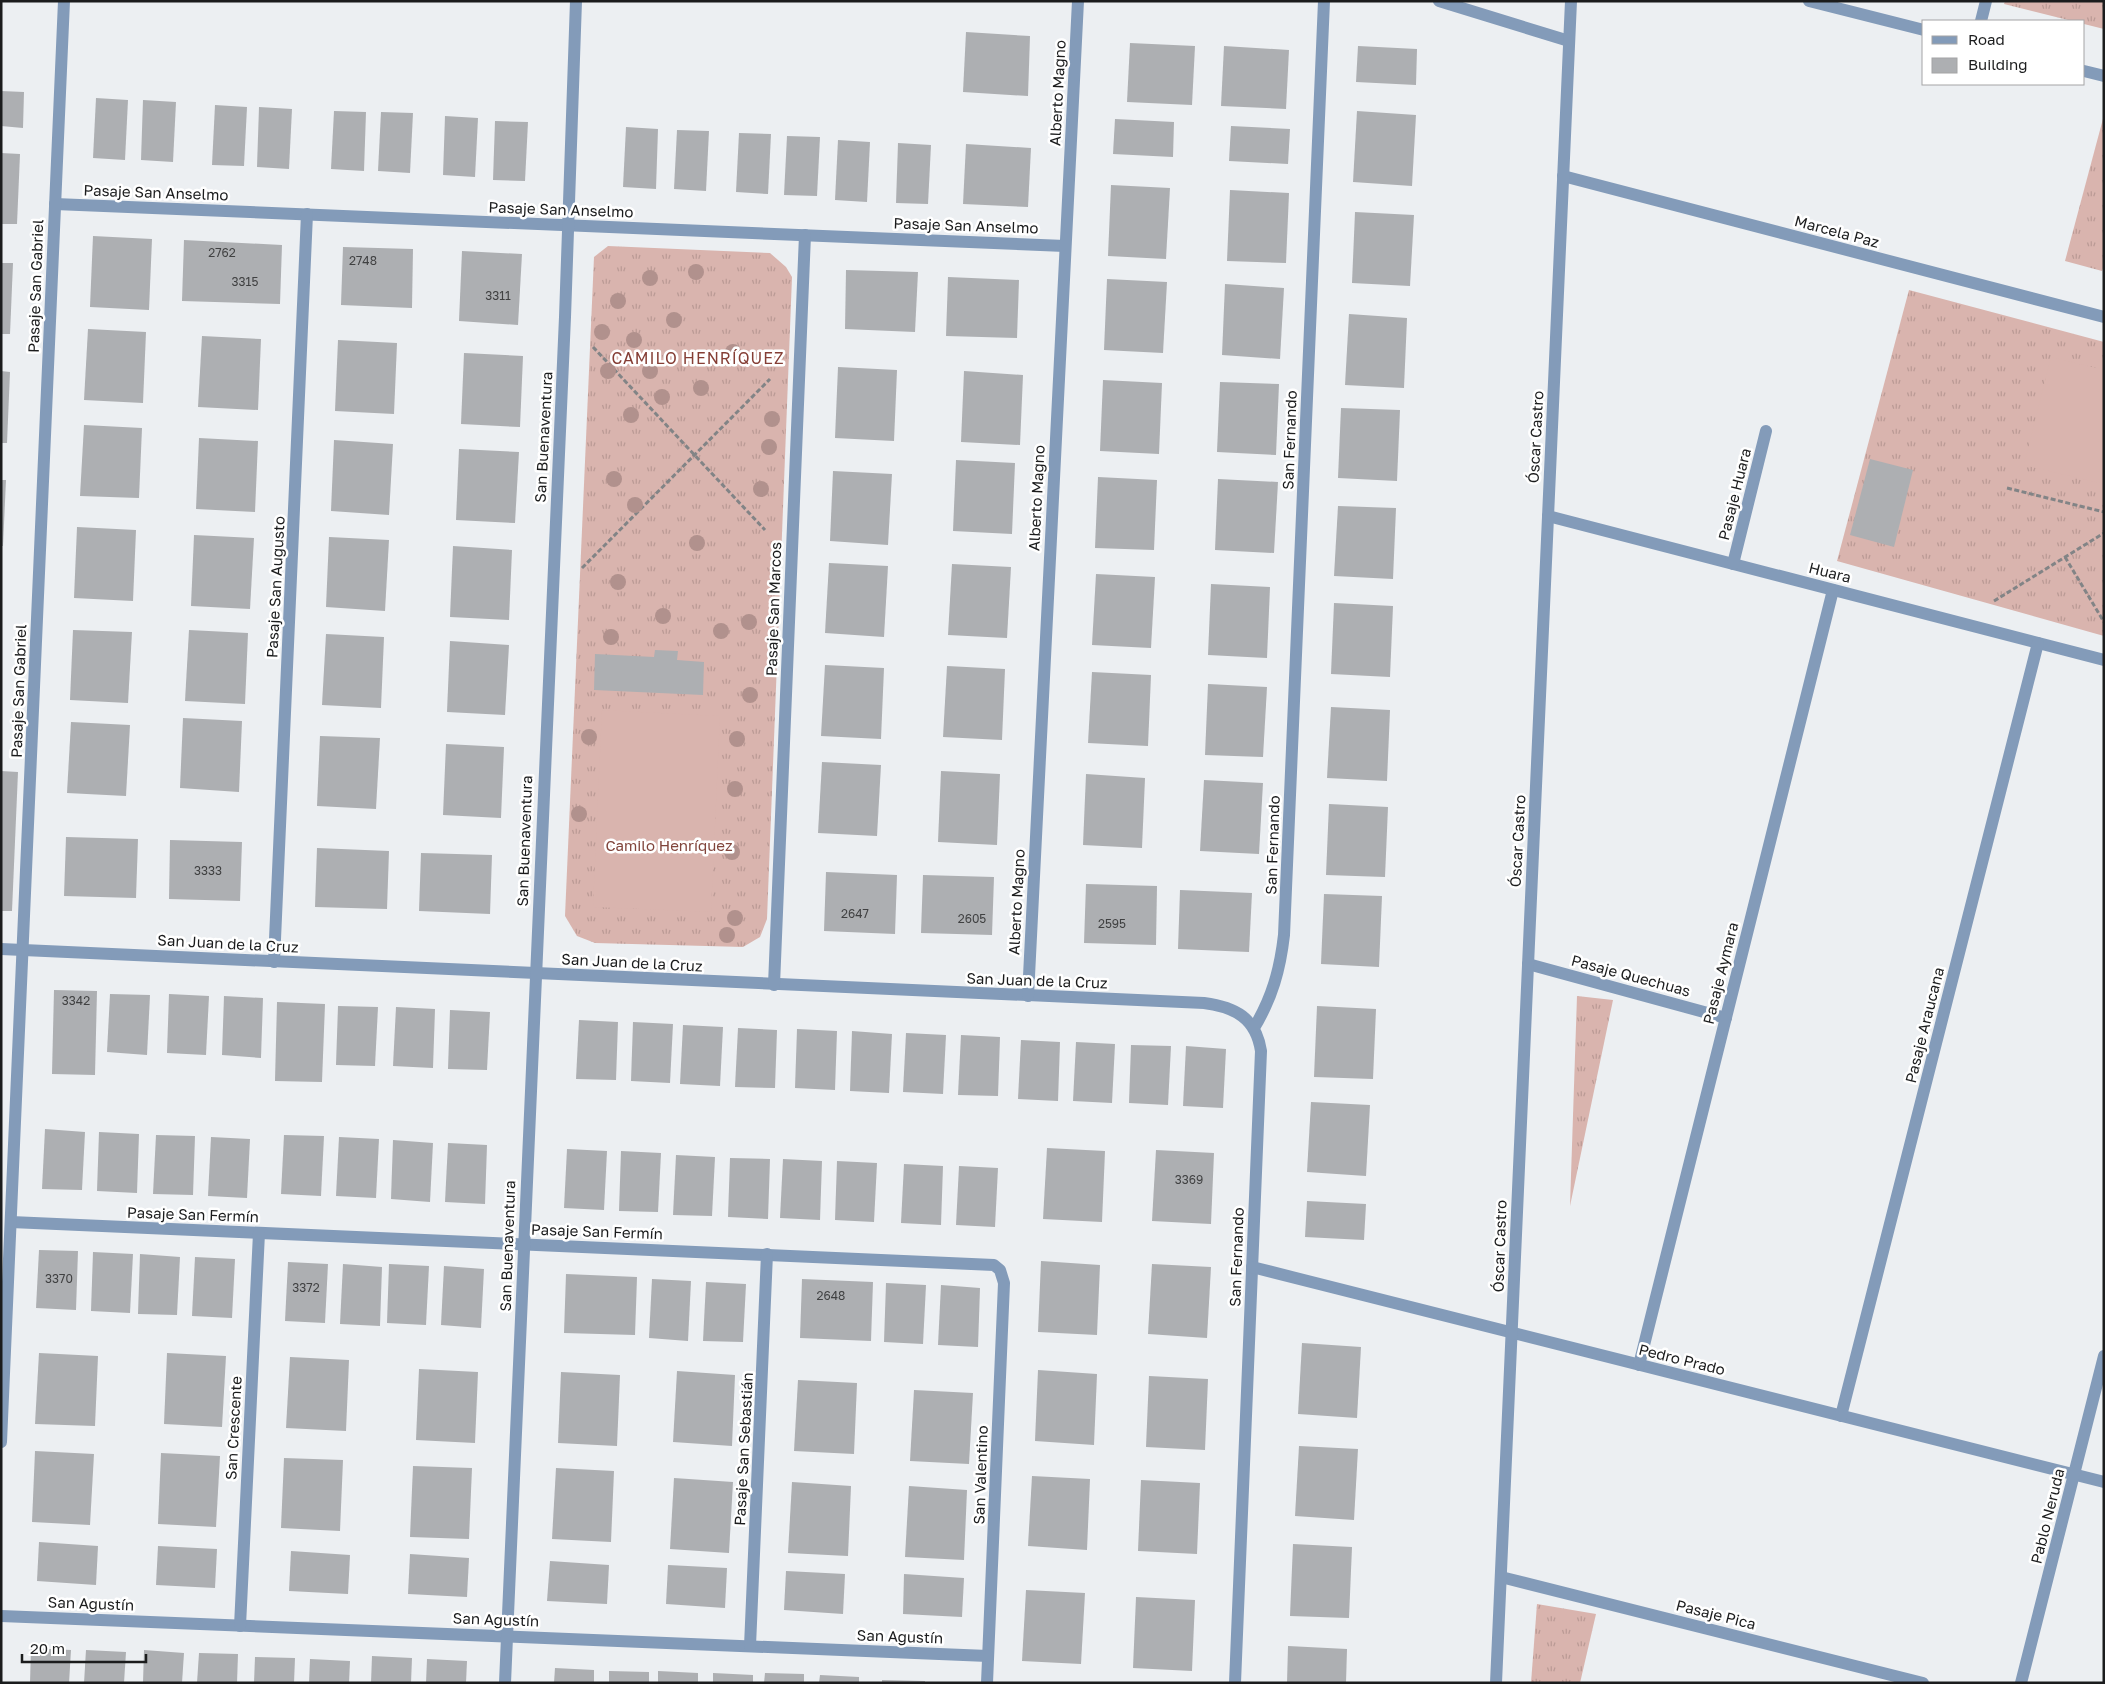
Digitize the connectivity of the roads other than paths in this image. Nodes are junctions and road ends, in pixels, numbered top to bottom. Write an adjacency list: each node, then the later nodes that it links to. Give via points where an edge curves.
1 (64, 1): 15 (street, Pasaje San Gabriel)
2 (576, 1): 17 (street, San Buenaventura)
3 (1078, 1): 19 (street, Alberto Magno)
4 (1324, 1): 35 (street, San Fernando, via 1284,935 1276,984)
5 (1439, 1): 11 (street)
6 (1571, 1): 11 (street, Óscar Castro)
7 (1809, 1): 10 (street)
8 (1986, 1): 9 (street)
9 (1981, 20)
10 (1922, 29)
11 (1569, 41): 14 (street, Óscar Castro)
12 (2085, 71): 13 (street)
13 (2104, 76)
14 (1563, 176): 20 (street, Marcela Paz); 22 (street, Óscar Castro)
15 (55, 204): 16 (street, Pasaje San Anselmo); 28 (street, Pasaje San Gabriel)
16 (308, 214): 17 (street, Pasaje San Anselmo); 29 (street, Pasaje San Augusto)
17 (567, 225): 18 (street, Pasaje San Anselmo); 31 (street, San Buenaventura)
18 (805, 235): 19 (street, Pasaje San Anselmo); 32 (street, Pasaje San Marcos)
19 (1065, 246): 33 (street, Alberto Magno)
20 (2104, 317)
21 (1766, 431): 23 (street, Pasaje Huara)
22 (1548, 516): 23 (street, Huara); 30 (street, Óscar Castro)
23 (1733, 564): 24 (street, Huara)
24 (1833, 590): 25 (street, Huara); 34 (street, Pasaje Aymara)
25 (2038, 643): 26 (street, Huara); 45 (street, Pasaje Araucana)
26 (2104, 660)
27 (1, 949): 28 (street, San Juan de la Cruz)
28 (23, 950): 29 (street, San Juan de la Cruz); 36 (street, Pasaje San Gabriel)
29 (274, 962): 31 (street, San Juan de la Cruz)
30 (1528, 964): 34 (street, Pasaje Quechuas); 42 (street, Óscar Castro)
31 (535, 974): 32 (street, San Juan de la Cruz); 38 (street, San Buenaventura)
32 (774, 985): 33 (street, San Juan de la Cruz)
33 (1028, 996): 35 (street, San Juan de la Cruz, via 1218,1005 1244,1017)
34 (1726, 1018): 44 (street, Pasaje Aymara)
35 (1254, 1028): 40 (street, San Fernando, via 1261,1051)
36 (11, 1222): 37 (street, Pasaje San Fermín); 46 (street, Pasaje San Gabriel)
37 (259, 1233): 38 (street, Pasaje San Fermín); 51 (street, San Crescente)
38 (524, 1244): 39 (street, Pasaje San Fermín); 52 (street, San Buenaventura)
39 (767, 1254): 41 (street, Pasaje San Fermín, via 987,1263); 53 (street, Pasaje San Sebastián)
40 (1252, 1267): 42 (street, Pedro Prado); 57 (street, San Fernando)
41 (1000, 1270): 54 (street, San Valentino, via 1004,1282)
42 (1512, 1333): 44 (street, Pedro Prado); 49 (street, Óscar Castro)
43 (2104, 1356): 47 (street, Pablo Neruda)
44 (1639, 1365): 45 (street, Pedro Prado)
45 (1841, 1416): 47 (street, Pedro Prado)
46 (1, 1442)
47 (2074, 1474): 48 (street, Pedro Prado); 60 (street, Pablo Neruda)
48 (2104, 1482)
49 (1501, 1577): 58 (street, Óscar Castro); 59 (street, Pasaje Pica)
50 (1, 1616): 51 (street, San Agustín)
51 (240, 1626): 52 (street, San Agustín)
52 (507, 1636): 53 (street, San Agustín); 55 (street, San Buenaventura)
53 (750, 1646): 54 (street, San Agustín)
54 (988, 1656): 56 (street, San Valentino)
55 (505, 1683)
56 (987, 1683)
57 (1235, 1683)
58 (1496, 1683)
59 (1923, 1683)
60 (2021, 1683)

